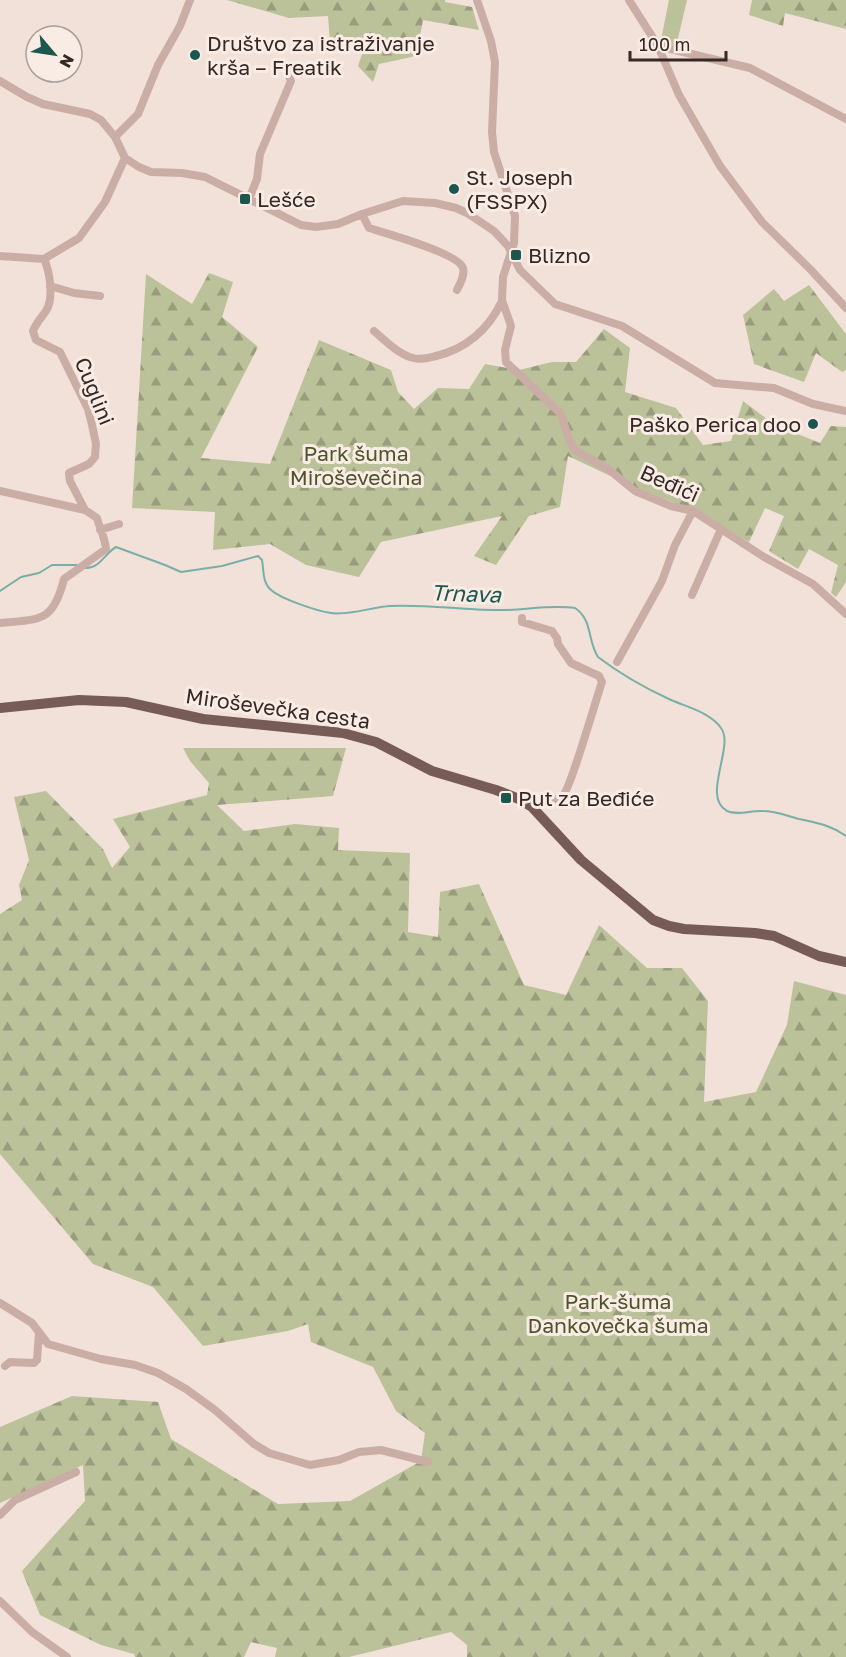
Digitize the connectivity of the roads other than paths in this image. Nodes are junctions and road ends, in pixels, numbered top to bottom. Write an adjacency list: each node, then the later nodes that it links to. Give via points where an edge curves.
1 (190, 0): 8 (street, via 138,114)
2 (477, 0): 12 (street, via 495,62 492,132 496,160 515,216)
3 (629, 0): 4 (street)
4 (658, 46): 7 (street, via 750,68); 19 (street, via 679,95 720,166 762,222)
5 (288, 74): 10 (street, via 291,81 260,154 257,179)
6 (0, 81): 8 (street, via 43,104 90,114 101,120)
7 (846, 118)
8 (115, 137): 9 (street)
9 (125, 159): 10 (street, via 152,172 206,177); 14 (street, via 105,202 79,238)
10 (249, 199): 11 (street, via 301,225 316,227 338,224)
11 (362, 214): 12 (street, via 403,201 447,206 467,213 495,231); 16 (street, via 369,228 457,261 463,271)
12 (511, 251): 18 (street, via 503,277); 21 (street, via 520,270 555,304 629,329 715,383 774,388 808,403)
13 (0, 256): 14 (street)
14 (44, 259): 15 (street, Cuglini)
15 (50, 286): 17 (street); 23 (street, Cuglini, via 47,310 33,331 36,340 60,352 90,417 95,457 89,464 69,472)
16 (457, 290)
17 (100, 296)
18 (502, 300): 20 (street, via 482,331 460,348 434,356 421,359 402,354); 24 (street, Beđići, via 511,326 506,362 561,414 575,450 635,491)
19 (846, 308)
20 (374, 331)
21 (846, 411)
22 (0, 491): 23 (street)
23 (85, 510): 26 (street, Cuglini, via 97,518)
24 (693, 511): 27 (street, Beđići); 32 (street, via 657,590)
25 (118, 524): 26 (street)
26 (100, 530): 31 (street, via 106,549 64,579 50,613 38,619)
27 (721, 530): 28 (street); 29 (street, Beđići, via 813,585)
28 (692, 595)
29 (846, 614)
30 (522, 618): 34 (street, via 522,622 552,631 571,663 599,676 602,682 565,793)
31 (0, 622)
32 (617, 662)
33 (0, 708): 34 (main road, Miroševečka cesta, via 102,700 203,719 343,733 376,742 432,771 496,790)
34 (532, 807): 35 (main road, Miroševečka cesta, via 581,860 653,920 684,929 774,936 819,956)
35 (846, 962)
36 (0, 1304): 37 (street, via 32,1323)
37 (39, 1333): 38 (street, via 34,1363 10,1362); 39 (street, via 48,1344 158,1372 269,1453 310,1465 381,1450)
38 (4, 1366)
39 (428, 1462)
40 (76, 1472): 41 (street, via 15,1500)
41 (0, 1515)
42 (0, 1601): 43 (street, via 32,1632)
43 (67, 1657)

